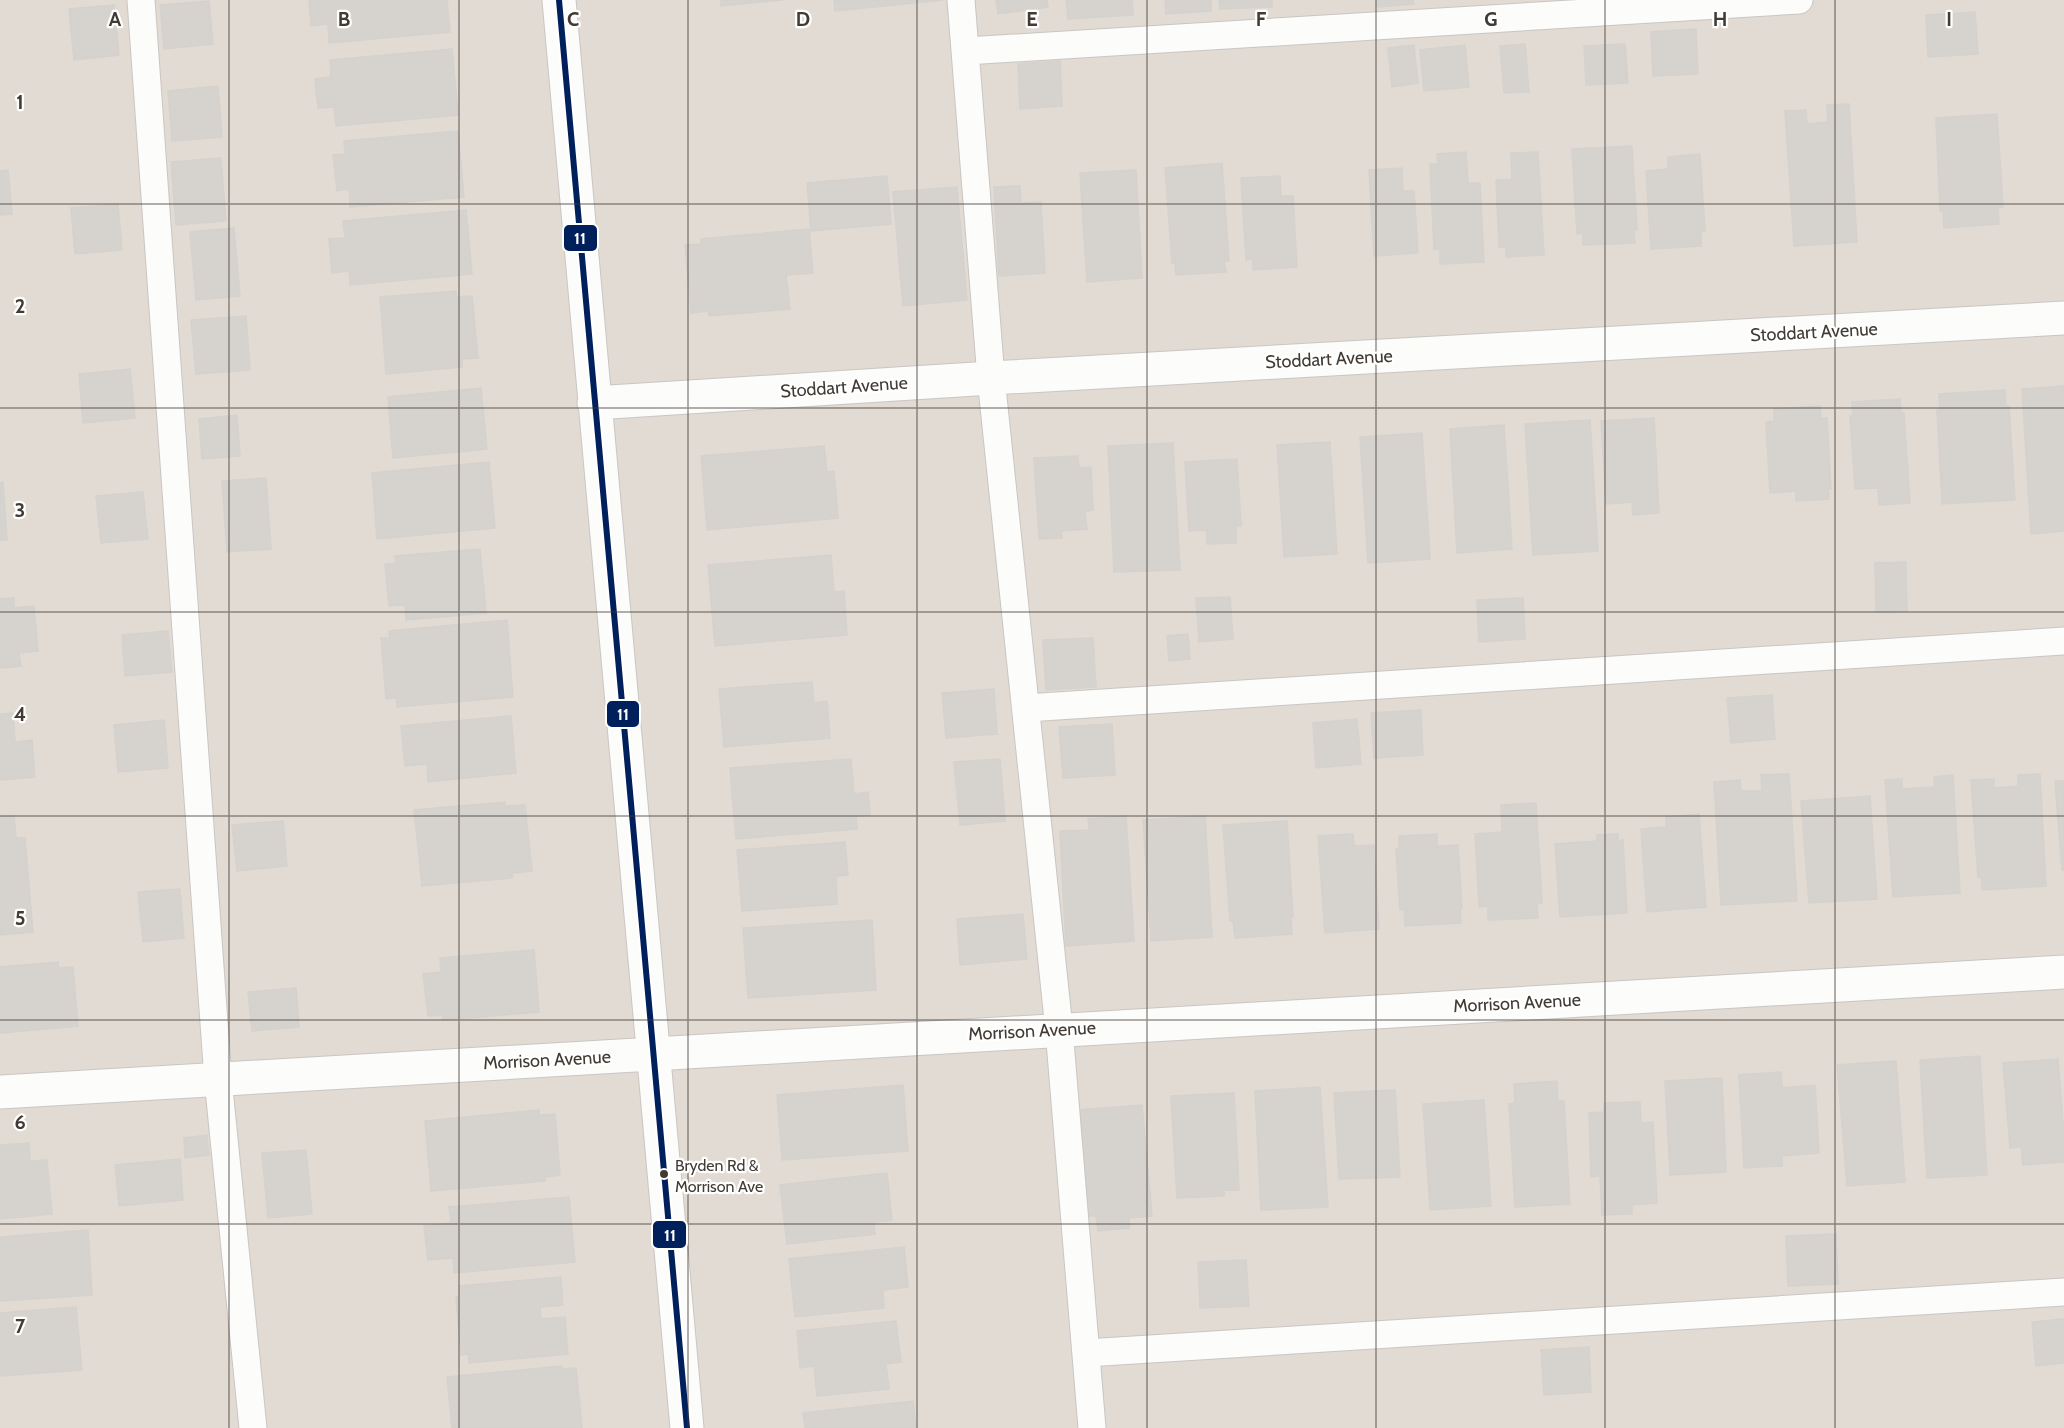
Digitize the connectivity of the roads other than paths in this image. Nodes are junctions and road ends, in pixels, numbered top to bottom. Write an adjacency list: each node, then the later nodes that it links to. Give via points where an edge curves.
1 (141, 0): 14 (lane)
2 (559, 0): 8 (street)
3 (961, 0): 5 (lane)
4 (1798, 0): 5 (lane)
5 (966, 51): 7 (lane)
6 (2064, 318): 7 (street, Stoddart Avenue)
7 (991, 378): 8 (street, Stoddart Avenue); 10 (lane)
8 (594, 403): 13 (street)
9 (2064, 641): 10 (lane)
10 (1026, 708): 12 (lane)
11 (2064, 972): 12 (street, Morrison Avenue)
12 (1059, 1029): 13 (street, Morrison Avenue); 17 (lane)
13 (652, 1054): 14 (street, Morrison Avenue); 19 (street)
14 (218, 1079): 15 (street, Morrison Avenue); 18 (lane)
15 (0, 1092)
16 (2064, 1292): 17 (lane)
17 (1086, 1353): 20 (lane)
18 (253, 1428)
19 (687, 1428)
20 (1092, 1428)

